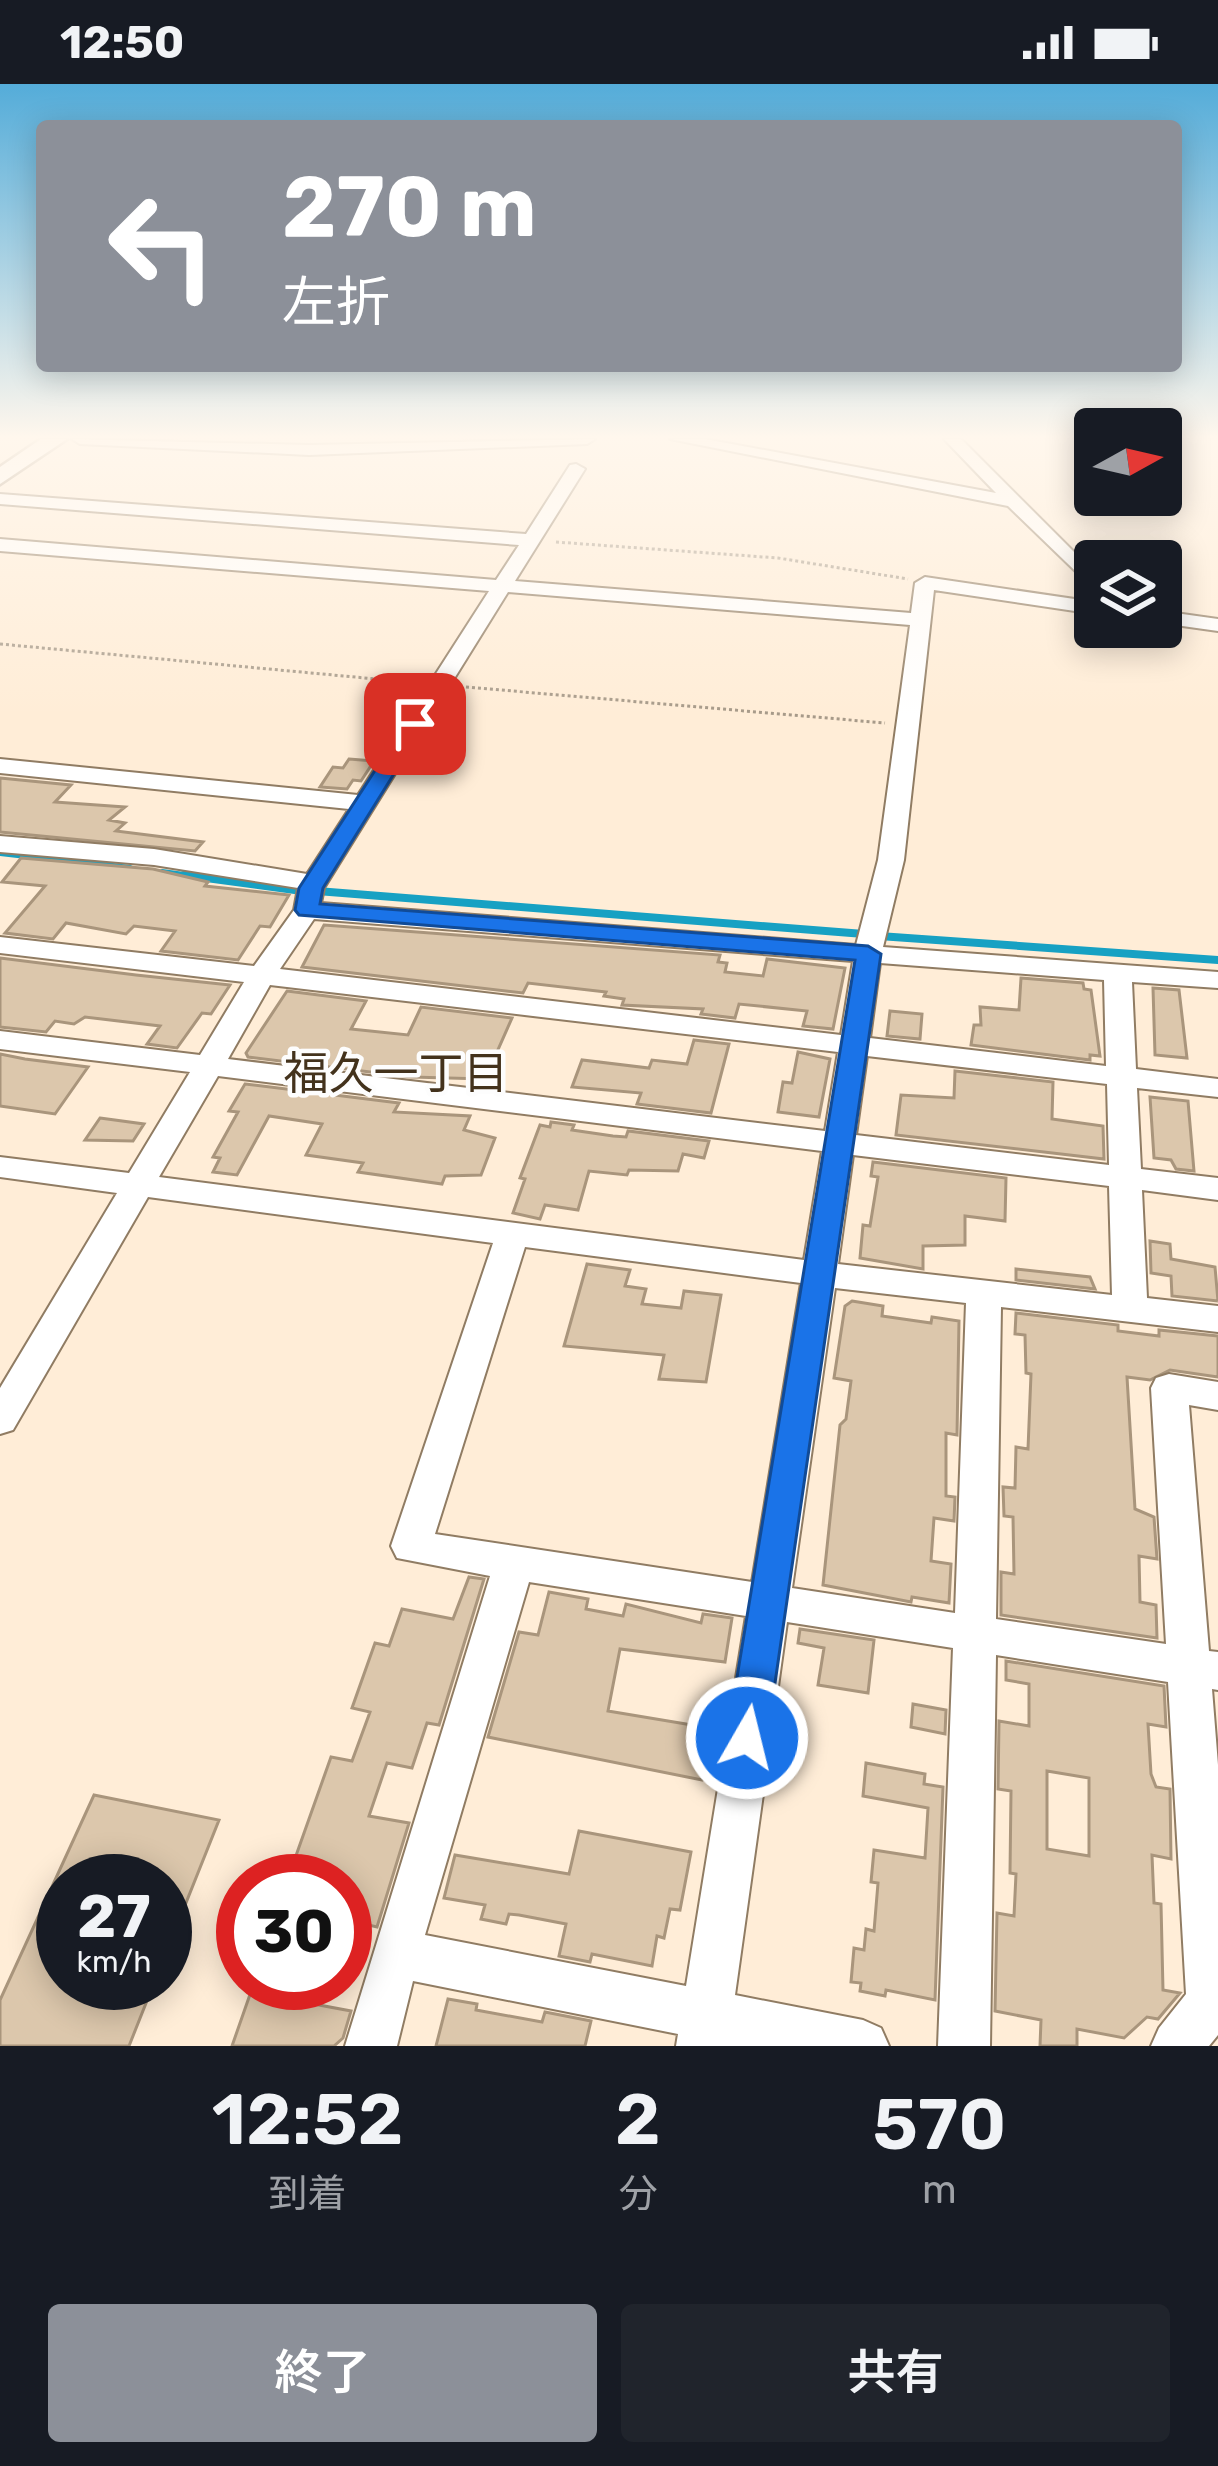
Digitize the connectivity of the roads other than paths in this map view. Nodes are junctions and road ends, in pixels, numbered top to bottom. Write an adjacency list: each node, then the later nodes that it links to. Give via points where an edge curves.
1 (409, 531): 4 (street)
2 (537, 531): 4 (street)
3 (1042, 531): 6 (street)
4 (531, 540): 7 (street)
5 (0, 545): 7 (street)
6 (1074, 563)
7 (502, 586): 9 (street); 13 (street)
8 (1074, 605): 9 (street, via 925,583)
9 (921, 620): 17 (street, via 891,860)
10 (1182, 620): 11 (street)
11 (1218, 625)
12 (0, 766): 13 (street)
13 (365, 803): 15 (street)
14 (0, 844): 15 (street, via 154,857)
15 (311, 896): 17 (street); 18 (street)
16 (0, 945): 18 (street)
17 (869, 950): 19 (street); 22 (street)
18 (262, 975): 22 (street); 23 (street)
19 (1118, 975): 20 (street); 24 (street)
20 (1218, 980)
21 (0, 1040): 23 (street)
22 (856, 1046): 24 (street); 26 (street)
23 (209, 1066): 26 (street); 29 (street)
24 (1122, 1077): 25 (street); 28 (street)
25 (1218, 1088)
26 (841, 1144): 28 (street); 32 (street)
27 (0, 1167): 29 (street)
28 (1125, 1178): 30 (street); 34 (street)
29 (137, 1186): 31 (street); 37 (street)
30 (1218, 1190)
31 (513, 1233): 32 (street); 38 (street, via 411,1546)
32 (820, 1274): 33 (street); 39 (street)
33 (985, 1292): 34 (street); 40 (street)
34 (1130, 1308): 35 (street)
35 (1218, 1319)
36 (1218, 1396): 41 (street, via 1169,1388)
37 (0, 1420)
38 (514, 1563): 39 (street); 42 (street)
39 (767, 1601): 40 (street); 44 (street)
40 (975, 1632): 41 (street); 47 (street)
41 (1203, 1669): 43 (street)
42 (395, 1953): 44 (street); 45 (street)
43 (1215, 1997): 48 (street)
44 (705, 2029): 46 (street)
45 (371, 2046)
46 (862, 2046)
47 (964, 2046)
48 (1178, 2046)

